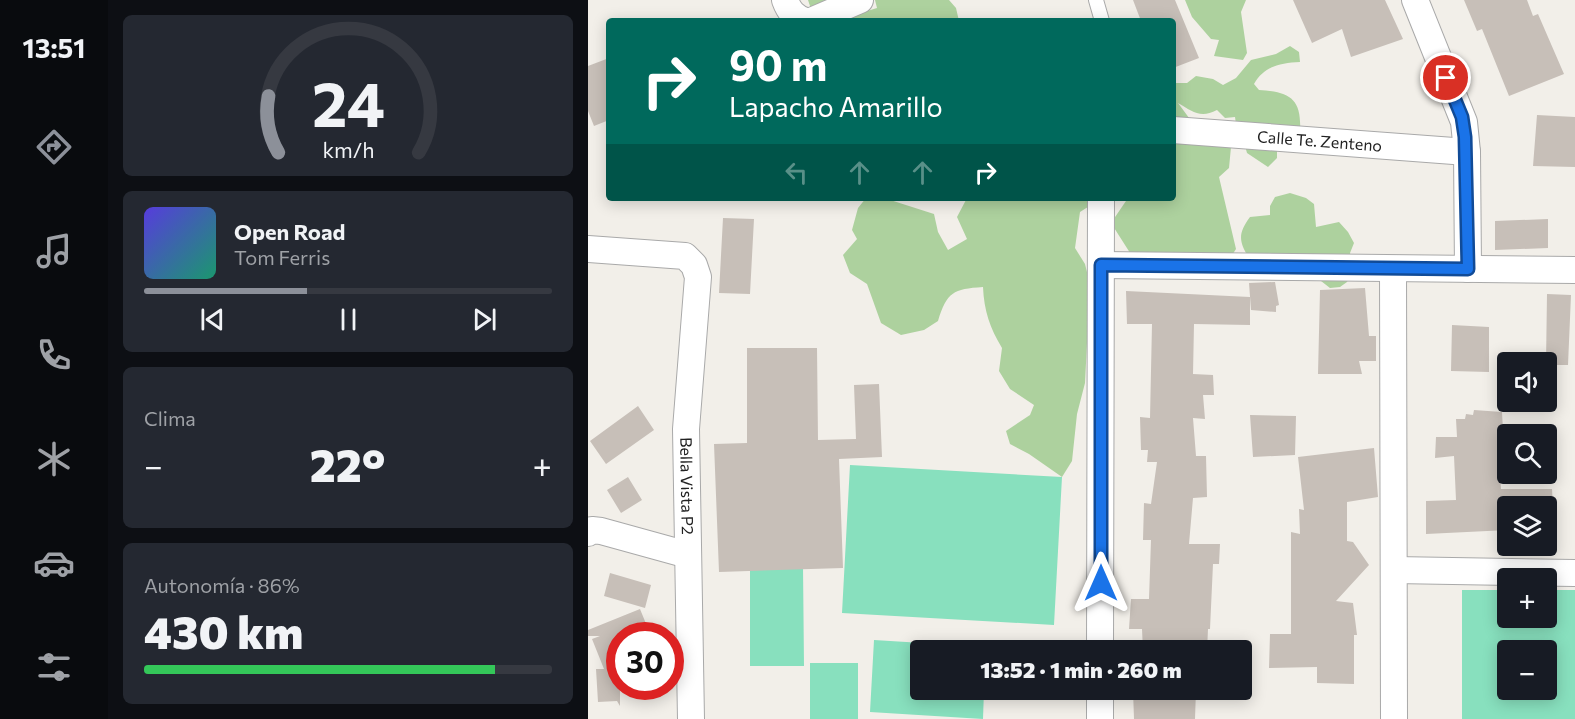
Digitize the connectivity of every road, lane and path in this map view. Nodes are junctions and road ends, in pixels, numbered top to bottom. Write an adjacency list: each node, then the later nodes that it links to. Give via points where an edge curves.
1 (785, 0): 5 (street)
2 (860, 0): 6 (street)
3 (1096, 0): 7 (lane)
4 (1415, 0): 9 (street, via 1462,117)
5 (797, 18)
6 (818, 18)
7 (1101, 18)
8 (1176, 130): 9 (street, Calle Te. Zenteno)
9 (1467, 152): 14 (street)
10 (1101, 201): 12 (street)
11 (588, 249): 17 (street, Bella Vista P2, via 685,256 698,277 686,429)
12 (1101, 265): 13 (street); 20 (street)
13 (1394, 269): 14 (street); 18 (street)
14 (1468, 269): 15 (street)
15 (1575, 270)
16 (589, 530): 17 (street)
17 (688, 555): 22 (street, Bella Vista P2)
18 (1394, 570): 19 (street); 24 (street)
19 (1575, 573)
20 (1101, 640)
21 (1100, 700): 23 (street)
22 (691, 719)
23 (1100, 719)
24 (1394, 719)

